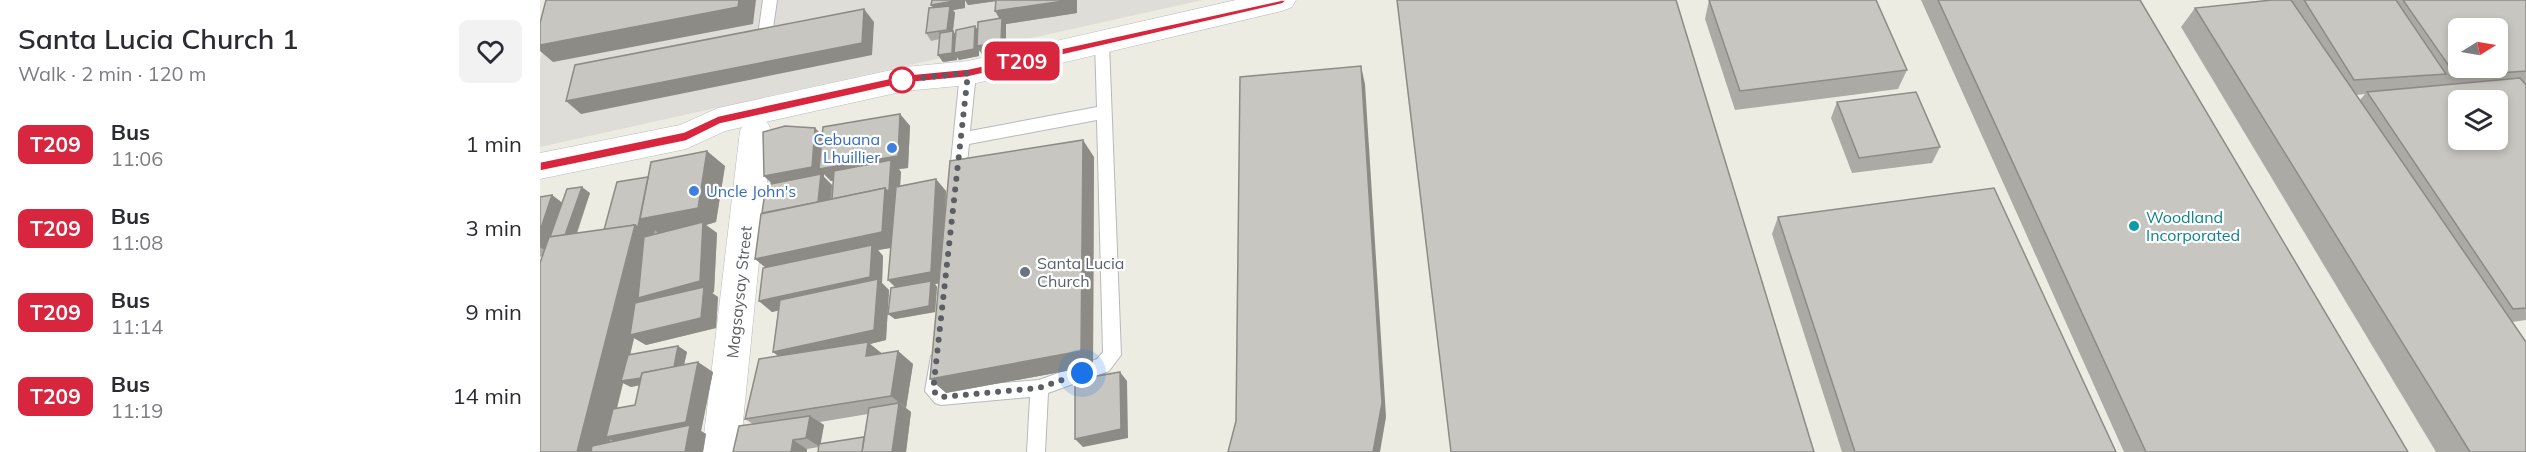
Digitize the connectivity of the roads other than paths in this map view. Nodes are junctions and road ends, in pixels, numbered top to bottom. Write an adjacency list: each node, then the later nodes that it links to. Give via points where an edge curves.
1 (770, 0): 3 (lane)
2 (1282, 0): 4 (main road)
3 (766, 28)
4 (1102, 43): 5 (main road); 6 (lane)
5 (962, 74): 7 (main road, via 900,99); 8 (main road, via 905,79 718,120); 9 (lane)
6 (1104, 112): 9 (lane); 13 (lane, via 1112,355 1103,365)
7 (756, 131): 8 (main road, via 719,140); 14 (main road, Magsaysay Street)
8 (686, 136): 10 (main road)
9 (962, 139): 11 (lane)
10 (540, 166)
11 (956, 196)
12 (939, 345): 13 (lane, via 933,391 941,397)
13 (1039, 388): 15 (lane)
14 (722, 452)
15 (1036, 452)

